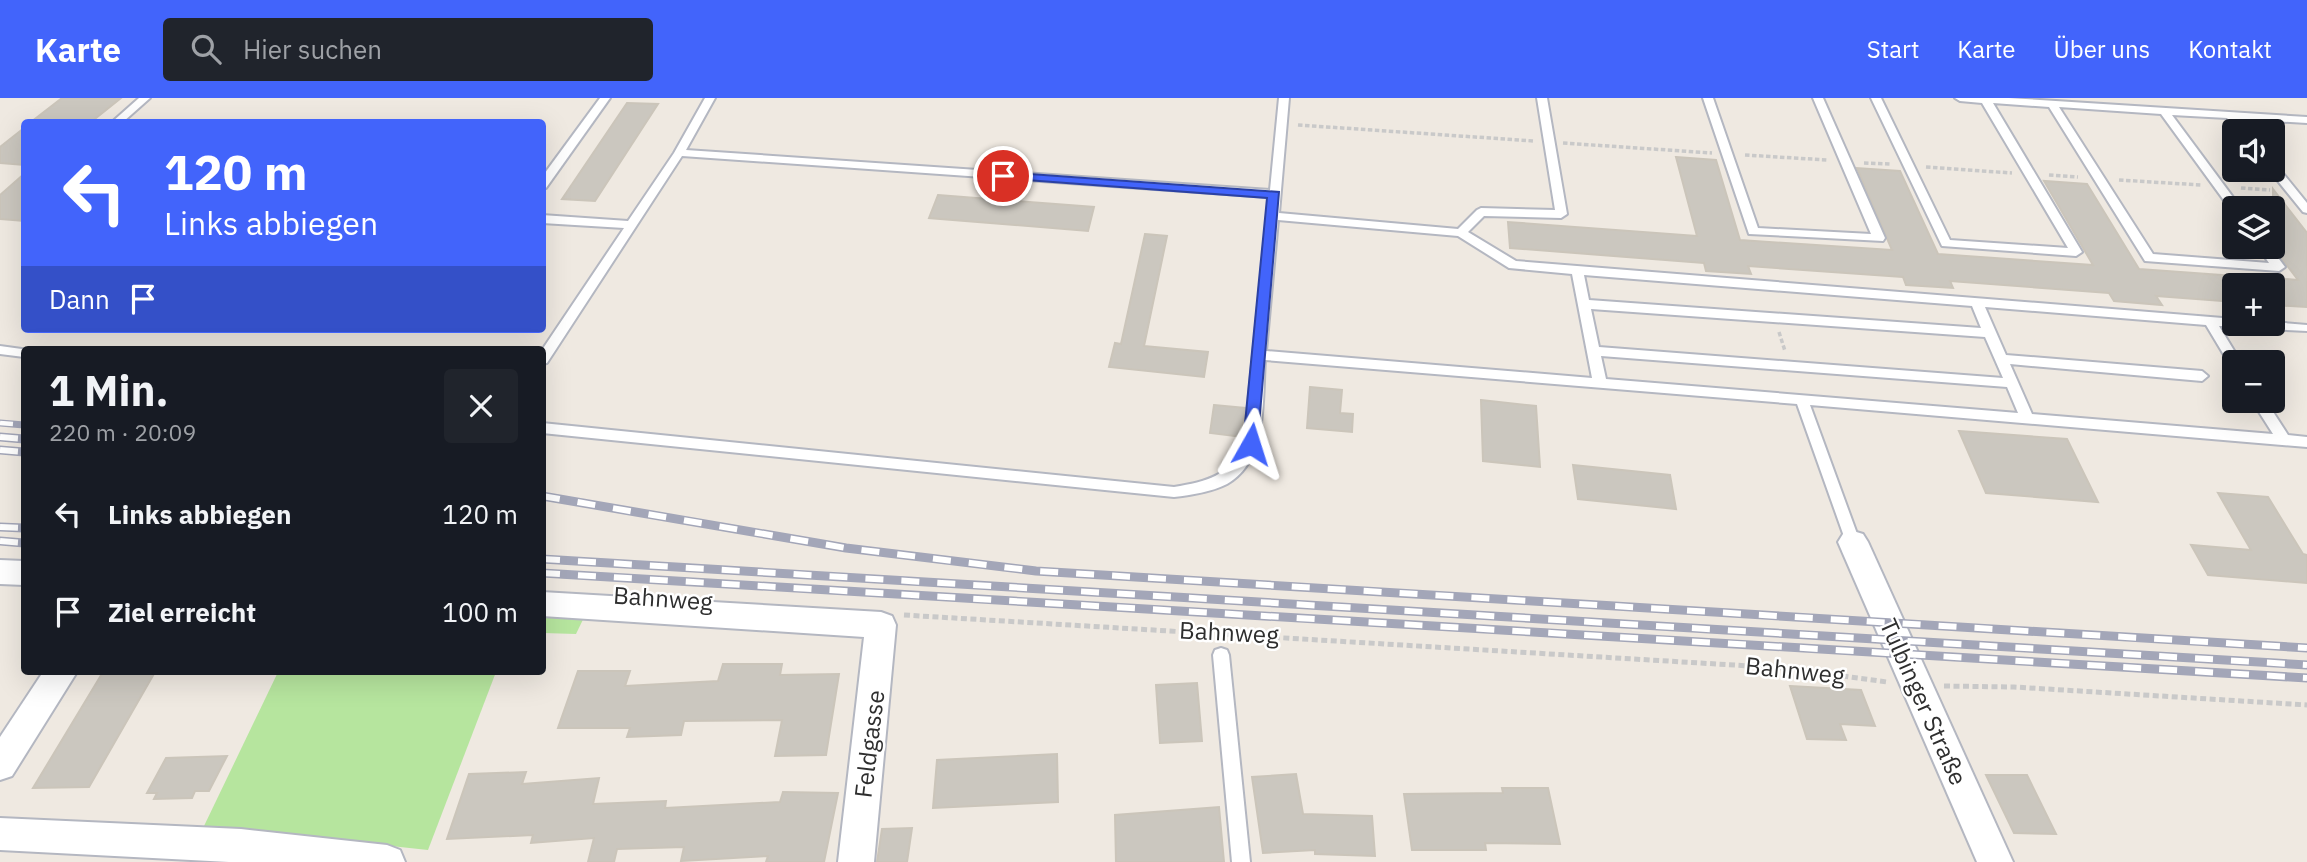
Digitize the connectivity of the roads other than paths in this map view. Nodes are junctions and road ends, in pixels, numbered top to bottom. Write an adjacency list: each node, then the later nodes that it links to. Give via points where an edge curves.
1 (145, 98): 14 (lane)
2 (605, 98): 18 (lane)
3 (710, 98): 17 (lane)
4 (1284, 98): 20 (lane)
5 (1542, 98): 26 (lane, via 1560,214 1481,212)
6 (1708, 98): 7 (lane, via 1752,231 1879,238)
7 (1818, 98)
8 (1875, 98): 10 (lane, via 1946,243 2076,252)
9 (1960, 98): 10 (lane)
10 (1986, 100): 11 (lane)
11 (2052, 104): 12 (lane); 27 (lane, via 2149,258 2278,267)
12 (2164, 111): 13 (lane); 21 (lane)
13 (2231, 116): 15 (lane); 16 (lane)
14 (120, 119)
15 (2234, 119)
16 (2307, 120)
17 (678, 153): 20 (lane); 25 (lane)
18 (546, 180)
19 (2285, 182): 22 (lane)
20 (1274, 194): 23 (lane)
21 (2226, 196)
22 (2307, 210)
23 (1272, 216): 26 (lane); 41 (lane)
24 (546, 219): 25 (lane)
25 (632, 225): 40 (lane)
26 (1461, 233): 28 (lane, via 1513,265)
27 (2272, 259)
28 (1577, 271): 29 (lane); 30 (lane)
29 (1976, 301): 31 (lane); 35 (lane)
30 (1584, 304): 35 (lane); 38 (lane)
31 (2210, 321): 32 (lane); 37 (lane)
32 (2222, 322)
33 (2285, 327): 34 (lane)
34 (2303, 328)
35 (1990, 333): 42 (lane)
36 (0, 350): 39 (lane)
37 (2228, 350)
38 (1593, 351): 44 (lane); 45 (lane)
39 (21, 353)
40 (546, 354)
41 (1260, 355): 44 (lane); 49 (lane, via 1251,444 1243,464 1227,478 1204,488 1174,492)
42 (2001, 359): 43 (lane); 45 (lane)
43 (2202, 376)
44 (1600, 383): 46 (lane)
45 (2011, 383): 48 (lane)
46 (1802, 401): 48 (lane); 52 (lane)
47 (2267, 413): 50 (lane)
48 (2027, 419): 50 (lane)
49 (546, 428)
50 (2284, 440): 51 (lane)
51 (2307, 442)
52 (1853, 542): 64 (street, Tulbinger Straße)
53 (0, 572): 54 (street)
54 (21, 573)
55 (546, 604): 56 (street, Bahnweg)
56 (889, 620): 62 (street, Feldgasse)
57 (1220, 655): 63 (lane)
58 (59, 675): 59 (street)
59 (0, 765)
60 (0, 834): 61 (street, via 241,846)
61 (387, 862)
62 (856, 862)
63 (1241, 862)
64 (1995, 862)

